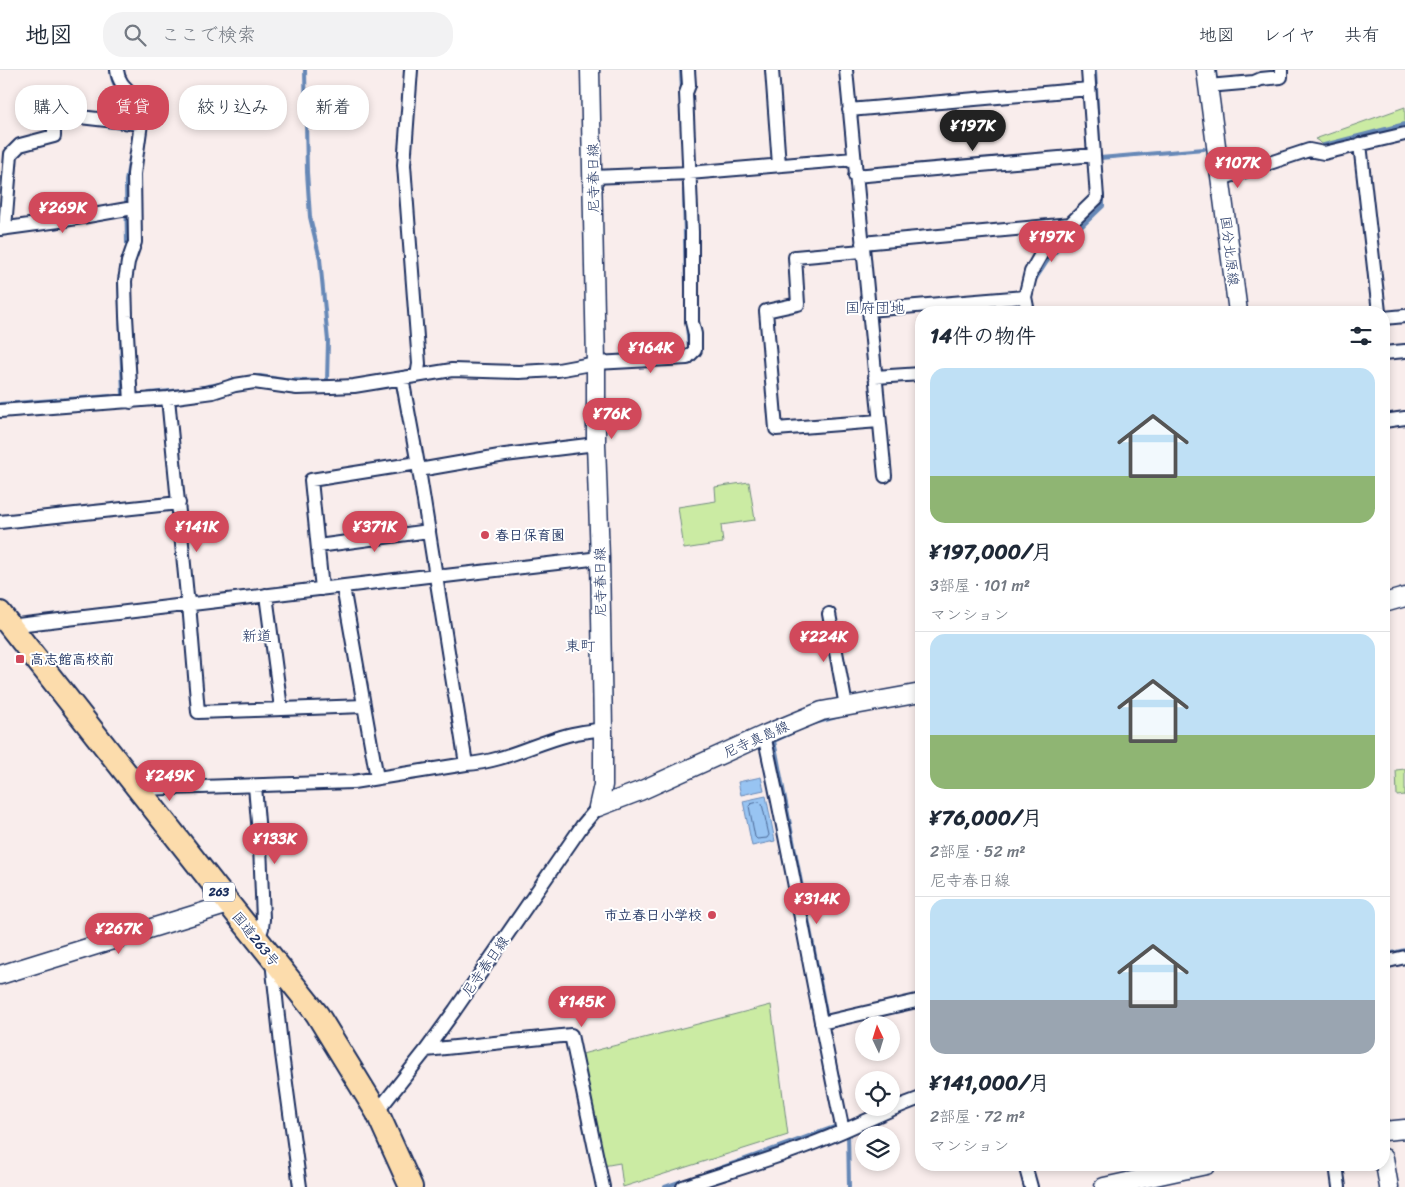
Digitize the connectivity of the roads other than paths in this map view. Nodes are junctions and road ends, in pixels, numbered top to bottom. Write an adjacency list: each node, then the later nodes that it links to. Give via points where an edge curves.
1 (117, 70): 10 (street)
2 (411, 70): 40 (street, via 404,164)
3 (590, 70): 22 (street, 尼寺春日線)
4 (688, 70): 20 (street)
5 (772, 70): 19 (street)
6 (846, 70): 12 (street)
7 (1088, 70): 11 (street)
8 (1281, 70): 9 (street, via 1281,77 1254,82)
9 (1207, 78): 23 (street, 国分北原線)
10 (122, 85)
11 (1089, 89): 12 (street); 17 (street)
12 (849, 110): 18 (street)
13 (97, 119): 26 (street, via 80,117 72,109 54,108 54,136 20,145 11,154)
14 (136, 130): 24 (street, via 134,174)
15 (1405, 134): 16 (street)
16 (1360, 144): 23 (street, via 1324,153 1309,150); 33 (street)
17 (1094, 155): 21 (street); 25 (street, via 1097,198)
18 (854, 159): 19 (street); 21 (street)
19 (779, 165): 20 (street)
20 (684, 173): 22 (street); 39 (street, via 692,232 695,350 687,358)
21 (855, 176): 27 (street)
22 (593, 177): 39 (street, 尼寺春日線)
23 (1221, 179): 32 (street, 国分北原線)
24 (128, 208): 26 (street); 44 (street, via 134,242 125,281)
25 (1071, 224): 27 (street); 28 (street, via 1044,249 1031,272)
26 (2, 228)
27 (862, 248): 34 (street); 49 (street, via 795,256 798,304 766,311 776,429)
28 (1025, 297): 30 (street); 31 (street)
29 (915, 306): 34 (street)
30 (916, 306)
31 (1027, 306)
32 (1237, 306)
33 (1378, 306)
34 (868, 310): 42 (street)
35 (1405, 316): 36 (street)
36 (1390, 317)
37 (1405, 351): 38 (street)
38 (1390, 352)
39 (596, 364): 40 (street, via 529,372); 50 (street, 尼寺春日線)
40 (418, 370): 43 (street)
41 (915, 374): 42 (street)
42 (875, 377): 49 (street)
43 (402, 378): 45 (street, via 354,386 297,388 254,382); 51 (street)
44 (131, 396): 45 (street); 46 (street, via 119,401)
45 (168, 398): 53 (street)
46 (0, 410)
47 (1405, 418): 48 (street)
48 (1390, 419)
49 (879, 421): 52 (street)
50 (596, 444): 51 (street); 57 (street, 尼寺春日線)
51 (419, 466): 55 (street); 56 (street, via 310,480)
52 (885, 476)
53 (179, 503): 54 (street); 64 (street)
54 (0, 522)
55 (429, 531): 56 (street); 58 (street)
56 (318, 546): 60 (street)
57 (600, 558): 58 (street); 71 (street, 尼寺春日線)
58 (436, 575): 59 (street); 73 (street)
59 (343, 587): 60 (street); 68 (street)
60 (322, 588): 61 (street)
61 (266, 595): 64 (street); 70 (street)
62 (1405, 597): 63 (street)
63 (1390, 601)
64 (189, 604): 66 (street); 70 (street, via 198,712)
65 (829, 614): 69 (street)
66 (5, 620): 76 (highway, 国道263号 / 263)
67 (915, 694): 69 (street, 尼寺真島線)
68 (364, 706): 70 (street); 74 (street)
69 (846, 706): 72 (street, 尼寺真島線, via 822,711)
70 (281, 708)
71 (603, 729): 73 (street, via 569,734 517,754); 77 (street, 尼寺春日線, via 603,785)
72 (764, 735): 77 (street, 尼寺真島線); 85 (street)
73 (466, 764): 74 (street)
74 (378, 778): 75 (street)
75 (255, 786): 76 (street); 79 (street, via 263,919)
76 (139, 789): 78 (highway, 国道263号 / 263)
77 (598, 807): 86 (street, 尼寺春日線)
78 (228, 904): 79 (highway, 国道263号 / 263); 83 (street)
79 (258, 940): 81 (highway, 国道263号 / 263)
80 (1405, 957): 82 (street)
81 (272, 958): 88 (highway, 国道263号 / 263, via 317,1014); 96 (street)
82 (1390, 961)
83 (0, 975)
84 (915, 1001): 85 (street)
85 (826, 1022): 89 (street)
86 (426, 1050): 88 (street, 尼寺春日線); 98 (street, via 571,1036)
87 (915, 1100): 89 (street)
88 (376, 1112): 97 (highway, 国道263号 / 263)
89 (845, 1126): 99 (street, via 789,1152)
90 (1405, 1128): 91 (street)
91 (1390, 1130)
92 (1027, 1171): 100 (street)
93 (1169, 1171): 101 (street)
94 (1337, 1171): 102 (street)
95 (1386, 1171): 103 (street)
96 (300, 1187)
97 (411, 1187)
98 (602, 1187)
99 (683, 1187)
100 (1031, 1187)
101 (1104, 1187)
102 (1339, 1187)
103 (1389, 1187)

